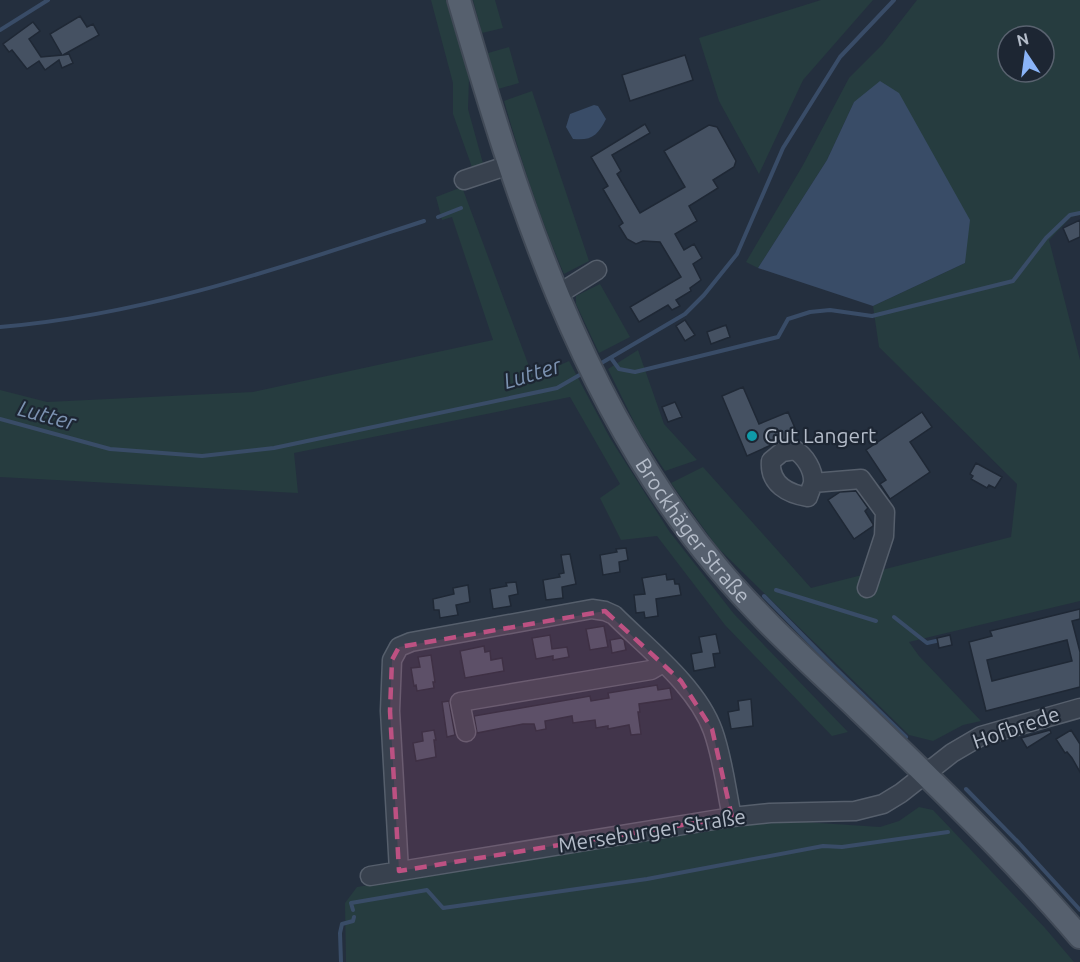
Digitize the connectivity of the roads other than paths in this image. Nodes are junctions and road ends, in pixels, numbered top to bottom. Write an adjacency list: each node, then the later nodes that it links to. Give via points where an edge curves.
1 (462, 10): 2 (main road, Brockhäger Straße)
2 (509, 165): 3 (street); 5 (main road, Brockhäger Straße)
3 (464, 180)
4 (597, 270): 5 (street)
5 (557, 295): 11 (main road, Brockhäger Straße, via 604,396 656,483 717,567 774,628)
6 (813, 483): 7 (street, via 861,479 885,512 884,536)
7 (867, 588)
8 (663, 663): 10 (street, via 651,670 460,702); 12 (street, via 700,706 712,729); 13 (street, via 614,615 592,609 399,647 392,660 390,711)
9 (1080, 708): 11 (street, Hofbrede, via 981,736)
10 (466, 732)
11 (925, 774): 12 (street, Merseburger Straße, via 883,804 855,810); 15 (main road, Brockhäger Straße)
12 (732, 817): 13 (street, Merseburger Straße)
13 (399, 871): 14 (street, Merseburger Straße)
14 (370, 876)
15 (1080, 937)

